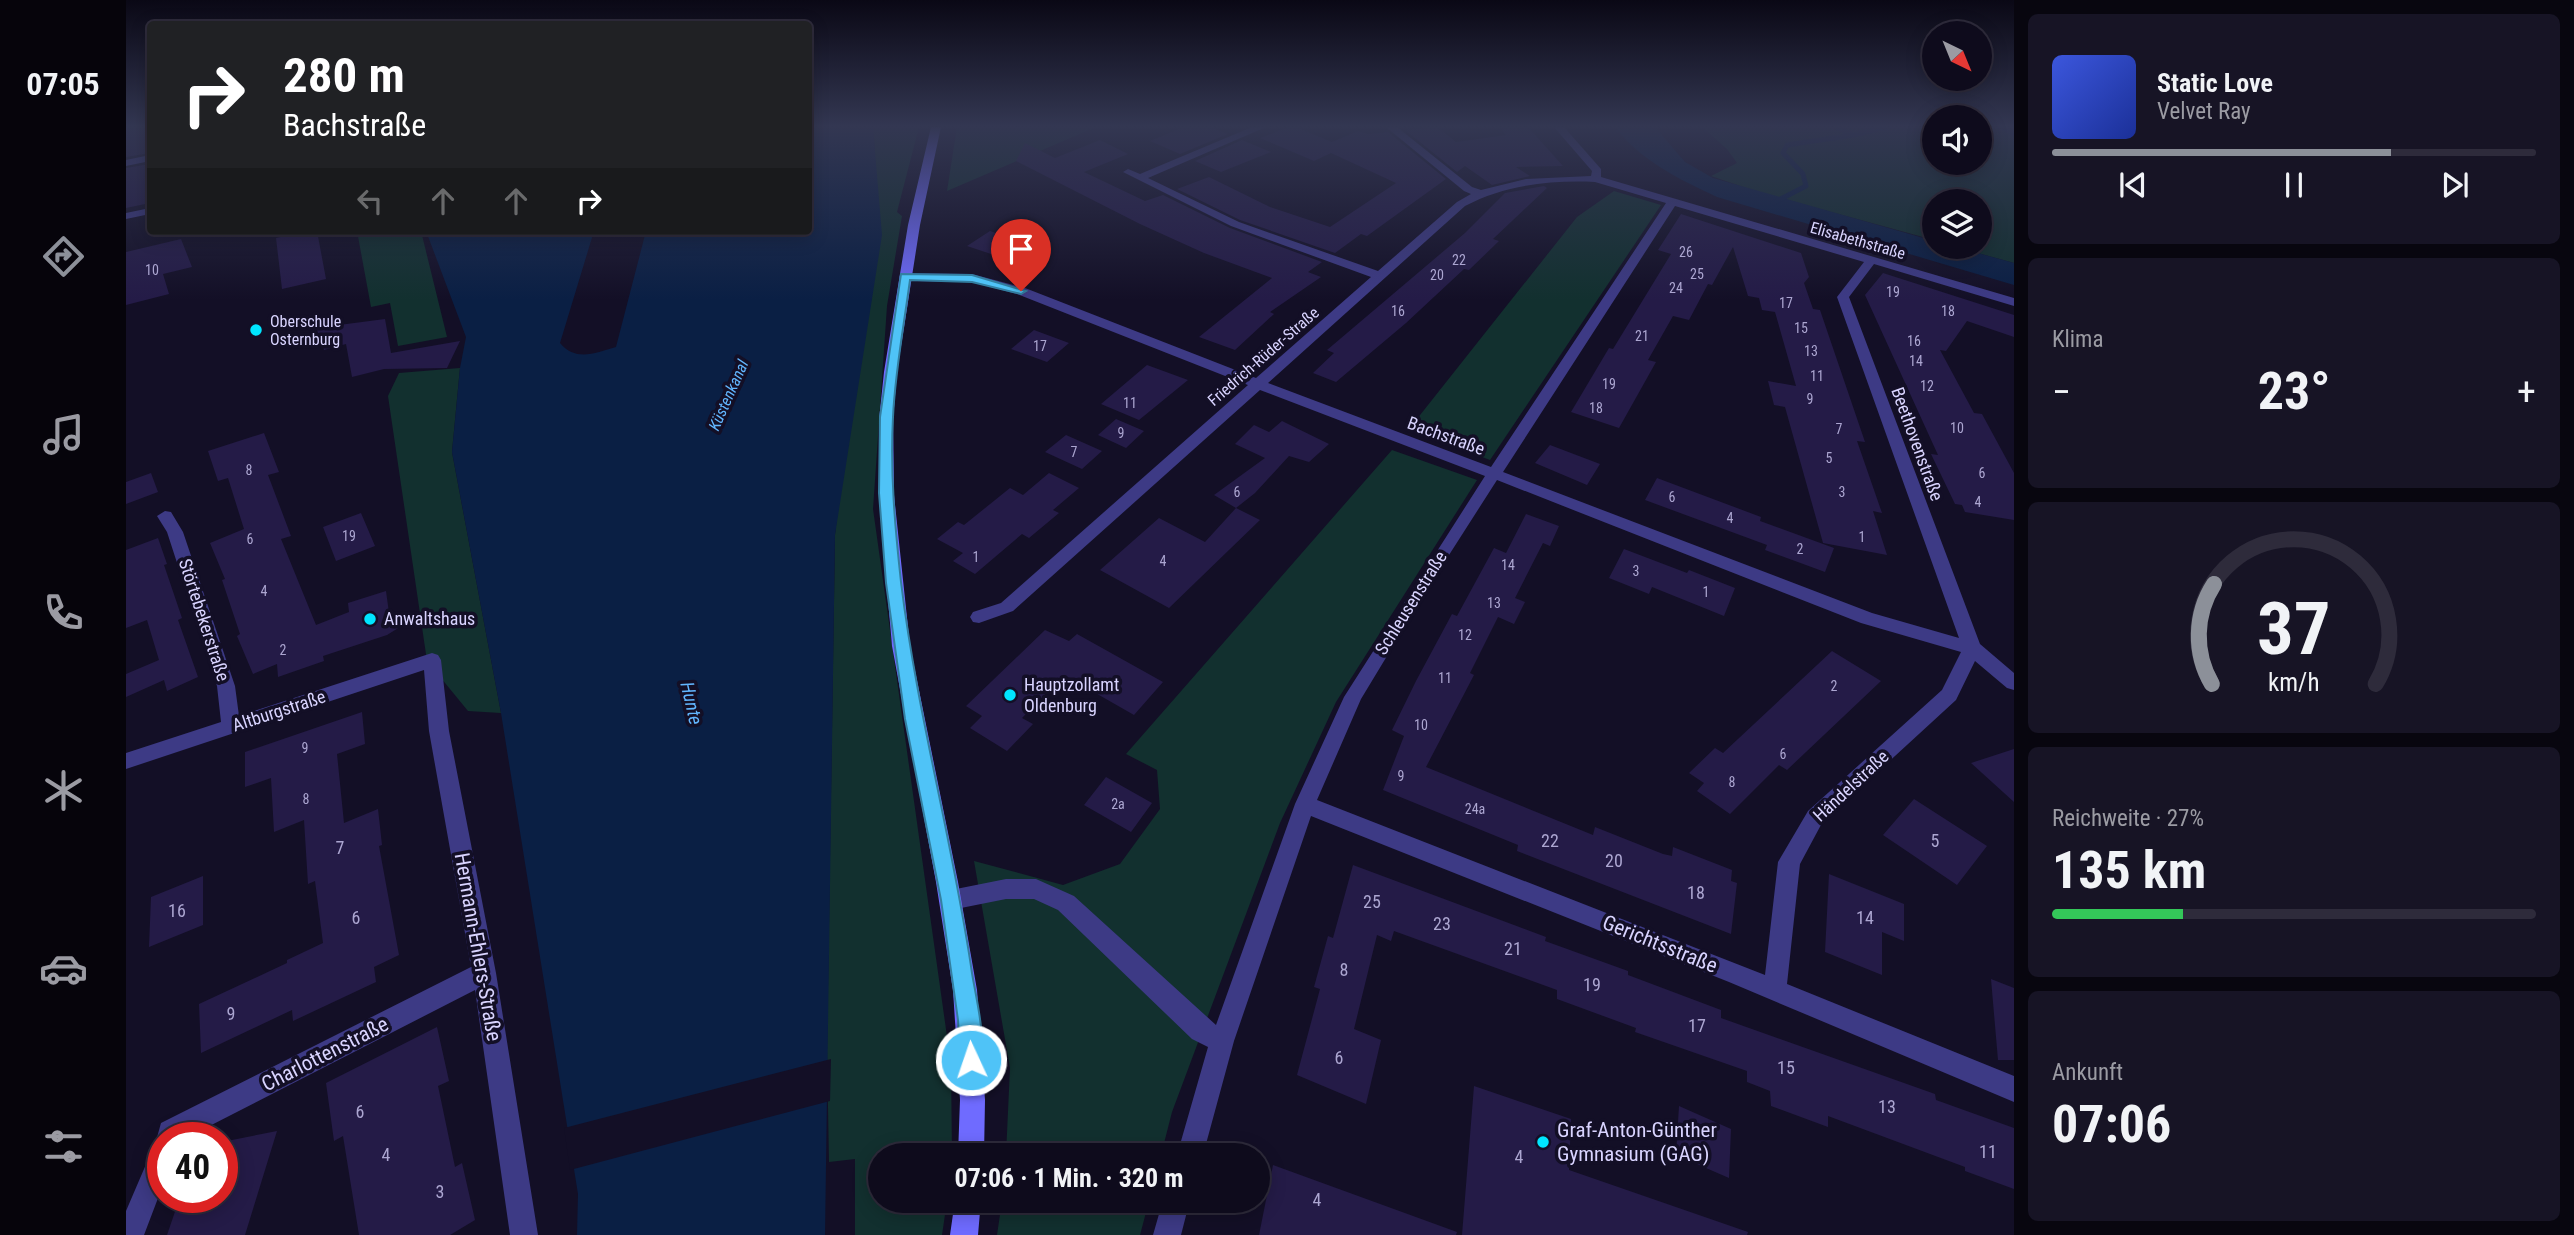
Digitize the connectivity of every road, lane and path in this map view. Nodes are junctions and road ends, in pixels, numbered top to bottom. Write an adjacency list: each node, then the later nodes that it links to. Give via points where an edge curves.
1 (922, 185): 12 (street)
2 (1153, 185): 11 (street, via 1235,224)
3 (1463, 185): 6 (street)
4 (1517, 185): 6 (street, Friedrich-Rüder-Straße)
5 (1615, 185): 7 (street, Elisabethstraße)
6 (1478, 193): 11 (street, Friedrich-Rüder-Straße)
7 (1672, 202): 10 (street, Elisabethstraße); 15 (street, Schleusenstraße)
8 (147, 212): 9 (street)
9 (126, 216)
10 (1871, 260): 13 (street, Elisabethstraße); 18 (street, Beethovenstraße, via 1843,297)
11 (1380, 276): 14 (street, Friedrich-Rüder-Straße)
12 (905, 277): 14 (street, Bachstraße, via 953,276 992,282); 24 (street, via 886,417 886,493 914,719)
13 (2014, 302)
14 (1258, 383): 15 (street, Bachstraße); 17 (street, Friedrich-Rüder-Straße, via 1007,607)
15 (1495, 474): 18 (street, Bachstraße, via 1867,618); 23 (street, Schleusenstraße, via 1353,697)
16 (165, 516): 21 (street, Störtebekerstraße, via 175,532 226,685)
17 (979, 617)
18 (1972, 648): 20 (street); 26 (street, Händelstraße, via 1949,695 1815,817 1790,862)
19 (432, 660): 21 (street, Altburgstraße); 25 (street, Hermann-Ehlers-Straße, via 439,731)
20 (2014, 683)
21 (230, 727): 22 (street, Altburgstraße)
22 (126, 761)
23 (1305, 804): 26 (street, Gerichtsstraße); 27 (street, Schleusenstraße)
24 (951, 900): 27 (street, via 1006,889 1036,889 1066,903 1201,1030); 30 (street, via 968,1020)
25 (484, 973): 29 (street, Charlottenstraße); 36 (street, Hermann-Ehlers-Straße)
26 (1776, 990): 28 (street, Gerichtsstraße)
27 (1222, 1041): 31 (street, Schleusenstraße)
28 (2014, 1089)
29 (190, 1122)
30 (971, 1143)
31 (1193, 1143)
32 (147, 1192): 35 (street)
33 (967, 1213): 37 (street)
34 (1173, 1213): 38 (street)
35 (130, 1235)
36 (524, 1235)
37 (964, 1235)
38 (1167, 1235)

